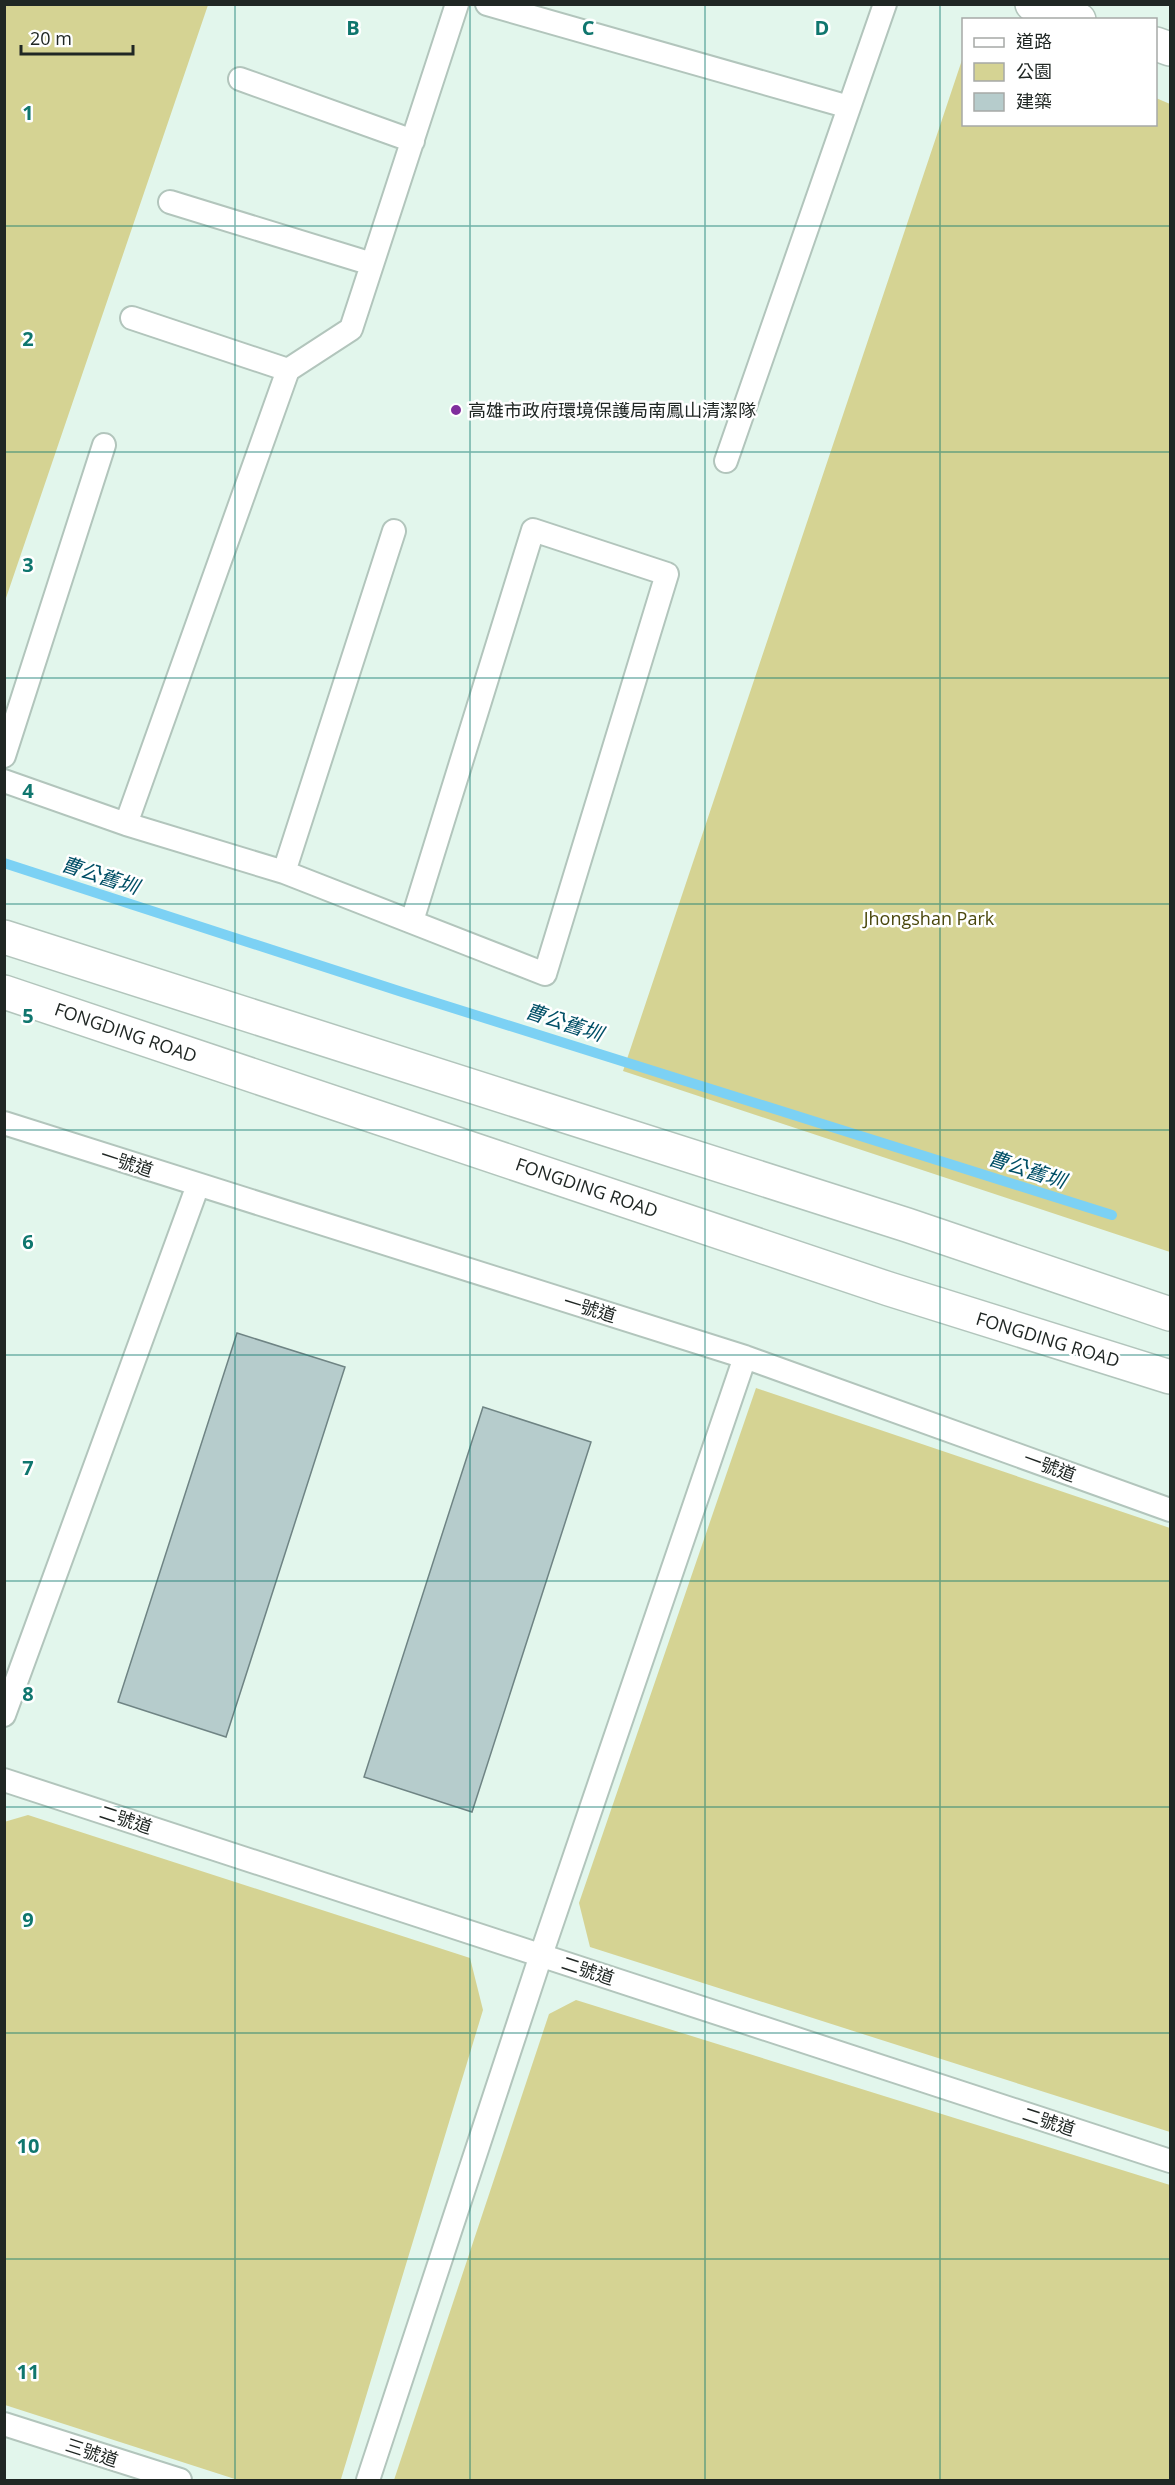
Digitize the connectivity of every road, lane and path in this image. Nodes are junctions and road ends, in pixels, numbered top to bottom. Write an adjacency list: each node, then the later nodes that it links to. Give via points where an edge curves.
1 (457, 4): 8 (lane)
2 (487, 4): 7 (lane)
3 (885, 4): 7 (lane)
4 (1032, 4): 5 (main road)
5 (1073, 18)
6 (240, 80): 8 (lane)
7 (849, 107): 14 (lane)
8 (413, 141): 10 (lane)
9 (170, 202): 10 (lane)
10 (372, 264): 12 (lane, via 351,329)
11 (132, 318): 12 (lane)
12 (288, 370): 18 (lane)
13 (104, 445): 16 (lane)
14 (726, 461)
15 (394, 531): 19 (lane)
16 (4, 756)
17 (4, 781): 18 (lane)
18 (126, 824): 19 (lane)
19 (284, 873): 20 (lane)
20 (412, 921): 20 (lane, via 545,974 667,574 533,530)
21 (4, 937): 25 (main road, via 907,1225)
22 (4, 992): 27 (main road, FONGDING ROAD, via 889,1289)
23 (4, 1123): 24 (lane, 一號道)
24 (198, 1185): 26 (lane, 一號道); 29 (lane)
25 (1170, 1314)
26 (745, 1357): 28 (lane, 一號道); 31 (lane)
27 (1170, 1377)
28 (1170, 1510)
29 (4, 1715)
30 (4, 1780): 31 (lane, 二號道)
31 (541, 1955): 32 (lane, 二號道); 35 (lane)
32 (1170, 2161)
33 (4, 2424): 34 (lane, 三號道)
34 (180, 2481)
35 (368, 2481)

